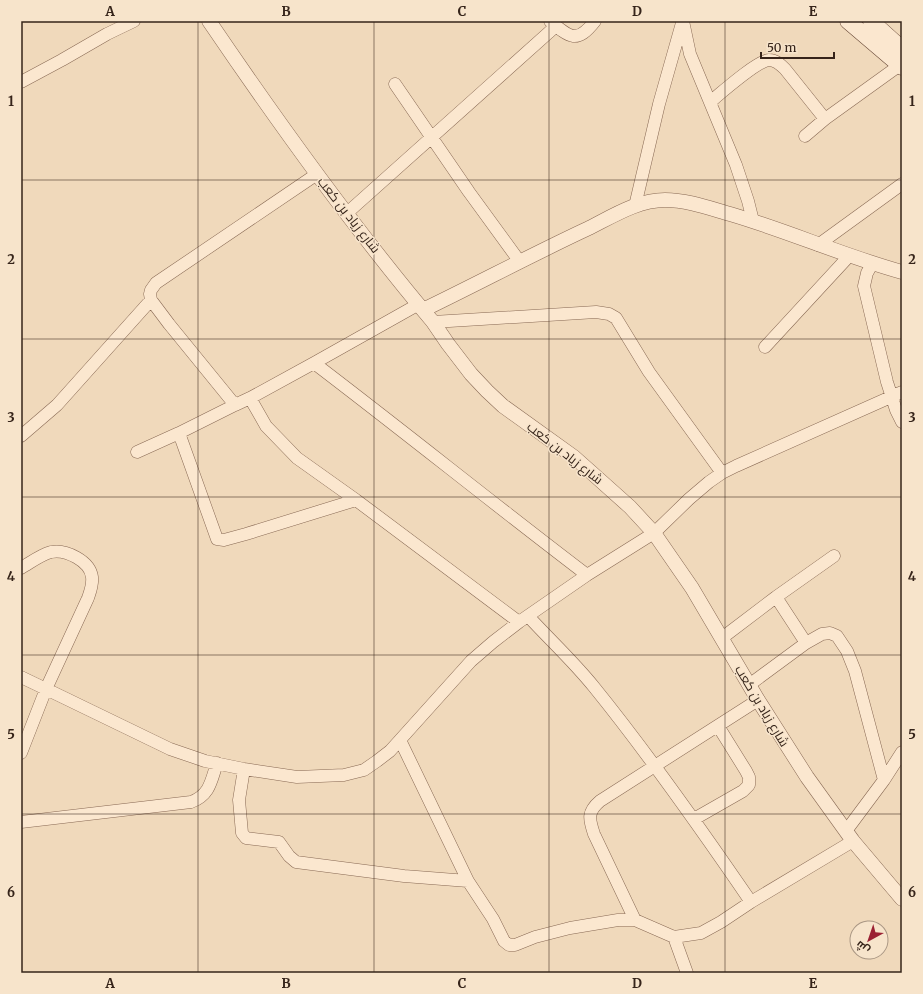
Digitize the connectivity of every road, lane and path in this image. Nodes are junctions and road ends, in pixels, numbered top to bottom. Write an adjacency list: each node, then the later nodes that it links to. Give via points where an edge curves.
1 (134, 21): 9 (street)
2 (208, 21): 15 (street, شارع زياد بن كعب)
3 (595, 21): 7 (street, via 586,32 578,36 569,35)
4 (848, 21): 8 (main road)
5 (871, 21): 8 (main road)
6 (683, 22): 11 (street, via 690,54); 17 (street, via 659,104)
7 (553, 23): 14 (street)
8 (901, 60): 12 (street)
9 (21, 82)
10 (395, 84): 14 (street)
11 (710, 102): 12 (street, via 754,68 772,60 785,69); 19 (street, via 736,165)
12 (826, 119): 13 (street)
13 (805, 136)
14 (431, 138): 18 (street); 22 (street)
15 (317, 174): 18 (street, شارع زياد بن كعب); 25 (street, via 160,279 151,290)
16 (902, 184): 20 (street)
17 (635, 206): 19 (street, via 650,201 678,200); 22 (street)
18 (347, 213): 26 (street, شارع زياد بن كعب)
19 (753, 221): 20 (street)
20 (818, 245): 21 (street)
21 (850, 255): 23 (street); 28 (street)
22 (520, 262): 26 (street)
23 (872, 264): 24 (street); 30 (street, via 864,286 887,382)
24 (902, 272)
25 (151, 300): 32 (street); 35 (street, via 62,400)
26 (421, 307): 27 (street, شارع زياد بن كعب); 29 (street)
27 (433, 322): 37 (street, via 596,312 609,314 616,318 649,372); 39 (street, شارع زياد بن كعب, via 471,374 487,391 592,473)
28 (765, 347)
29 (314, 363): 31 (street); 42 (street)
30 (897, 394): 33 (street, via 896,410); 37 (street)
31 (250, 398): 32 (street); 38 (street, via 266,426 293,454)
32 (235, 405): 34 (street)
33 (902, 422)
34 (179, 433): 36 (street); 38 (street, via 219,540)
35 (21, 436)
36 (137, 452)
37 (722, 473): 39 (street, via 689,499)
38 (356, 500): 44 (street)
39 (654, 533): 42 (street); 45 (street, شارع زياد بن كعب)
40 (834, 556): 43 (street)
41 (21, 568): 49 (street, via 49,552 64,552 90,570 92,578 88,598)
42 (587, 575): 44 (street)
43 (776, 597): 45 (street); 46 (street)
44 (524, 619): 52 (street, via 471,661); 56 (street, via 593,686)
45 (722, 638): 48 (street, شارع زياد بن كعب)
46 (806, 643): 48 (street); 58 (street, via 822,634 830,633 837,636 847,651 855,671)
47 (21, 677): 49 (street)
48 (749, 685): 50 (street, شارع زياد بن كعب)
49 (46, 689): 54 (street); 55 (street, via 170,749)
50 (758, 700): 51 (street); 61 (street, شارع زياد بن كعب, via 807,777)
51 (718, 726): 56 (street); 59 (street, via 749,777 749,785)
52 (400, 740): 57 (street, via 390,751 364,770 344,775 297,777); 62 (street)
53 (902, 752): 58 (street)
54 (21, 754)
55 (217, 763): 57 (street); 60 (street, via 208,790 200,799 191,802)
56 (655, 765): 59 (street); 65 (street, via 592,807 590,815 594,834)
57 (244, 769): 62 (street, via 239,800 242,833 246,838 279,842 296,862 404,876)
58 (884, 780): 61 (street)
59 (694, 819): 64 (street)
60 (21, 822)
61 (849, 836): 63 (street, شارع زياد بن كعب); 64 (street)
62 (468, 881): 65 (street, via 504,941 509,945 584,925)
63 (902, 899)
64 (751, 902): 66 (street, via 700,933)
65 (635, 920): 66 (street)
66 (674, 937): 67 (street)
67 (687, 973)

